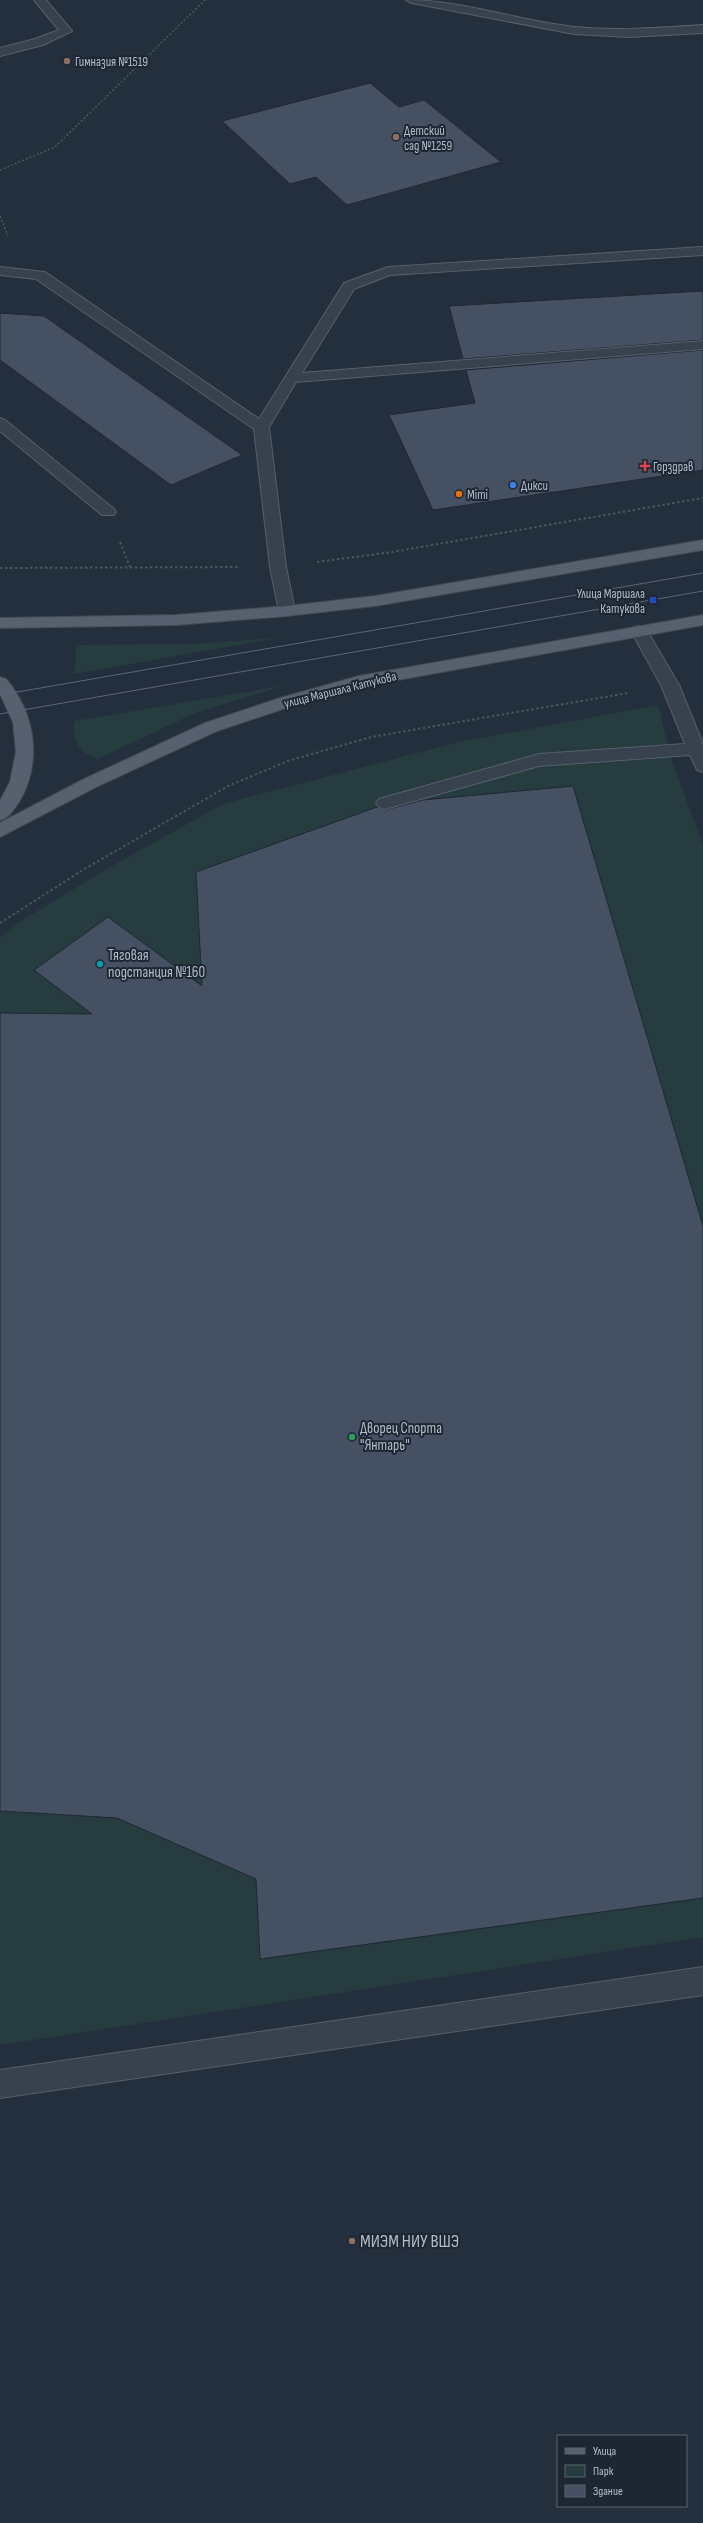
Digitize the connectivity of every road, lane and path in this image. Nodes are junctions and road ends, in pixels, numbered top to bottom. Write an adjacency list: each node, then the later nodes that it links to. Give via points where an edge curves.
1 (40, 0): 5 (lane, via 66,31 39,42)
2 (206, 0): 6 (path, via 55,148)
3 (412, 0): 4 (lane, via 574,30 629,34)
4 (703, 29)
5 (0, 52)
6 (0, 170)
7 (703, 251): 10 (lane, via 388,271 349,286)
8 (0, 272): 12 (lane, via 40,275)
9 (703, 345): 10 (lane)
10 (292, 378): 12 (lane)
11 (0, 423): 14 (lane)
12 (261, 427): 16 (lane)
13 (703, 498): 16 (path, via 392,552)
14 (108, 512)
15 (703, 545): 18 (main road, via 376,601)
16 (278, 567): 17 (path); 18 (lane)
17 (0, 568)
18 (287, 611): 20 (main road, via 176,620)
19 (703, 620): 21 (main road, улица Маршала Катукова)
20 (0, 623)
21 (639, 631): 23 (lane); 28 (main road, улица Маршала Катукова, via 359,682 286,702 204,731 90,783)
22 (0, 683): 27 (main road, via 10,693 26,738 22,768 13,797)
23 (670, 685): 24 (lane); 29 (path, via 371,737 288,761 222,790 86,868)
24 (696, 730): 25 (lane)
25 (700, 758): 26 (lane, via 539,760)
26 (385, 804)
27 (0, 814)
28 (0, 831)
29 (0, 923)
30 (703, 1981): 31 (lane)
31 (0, 2084)

